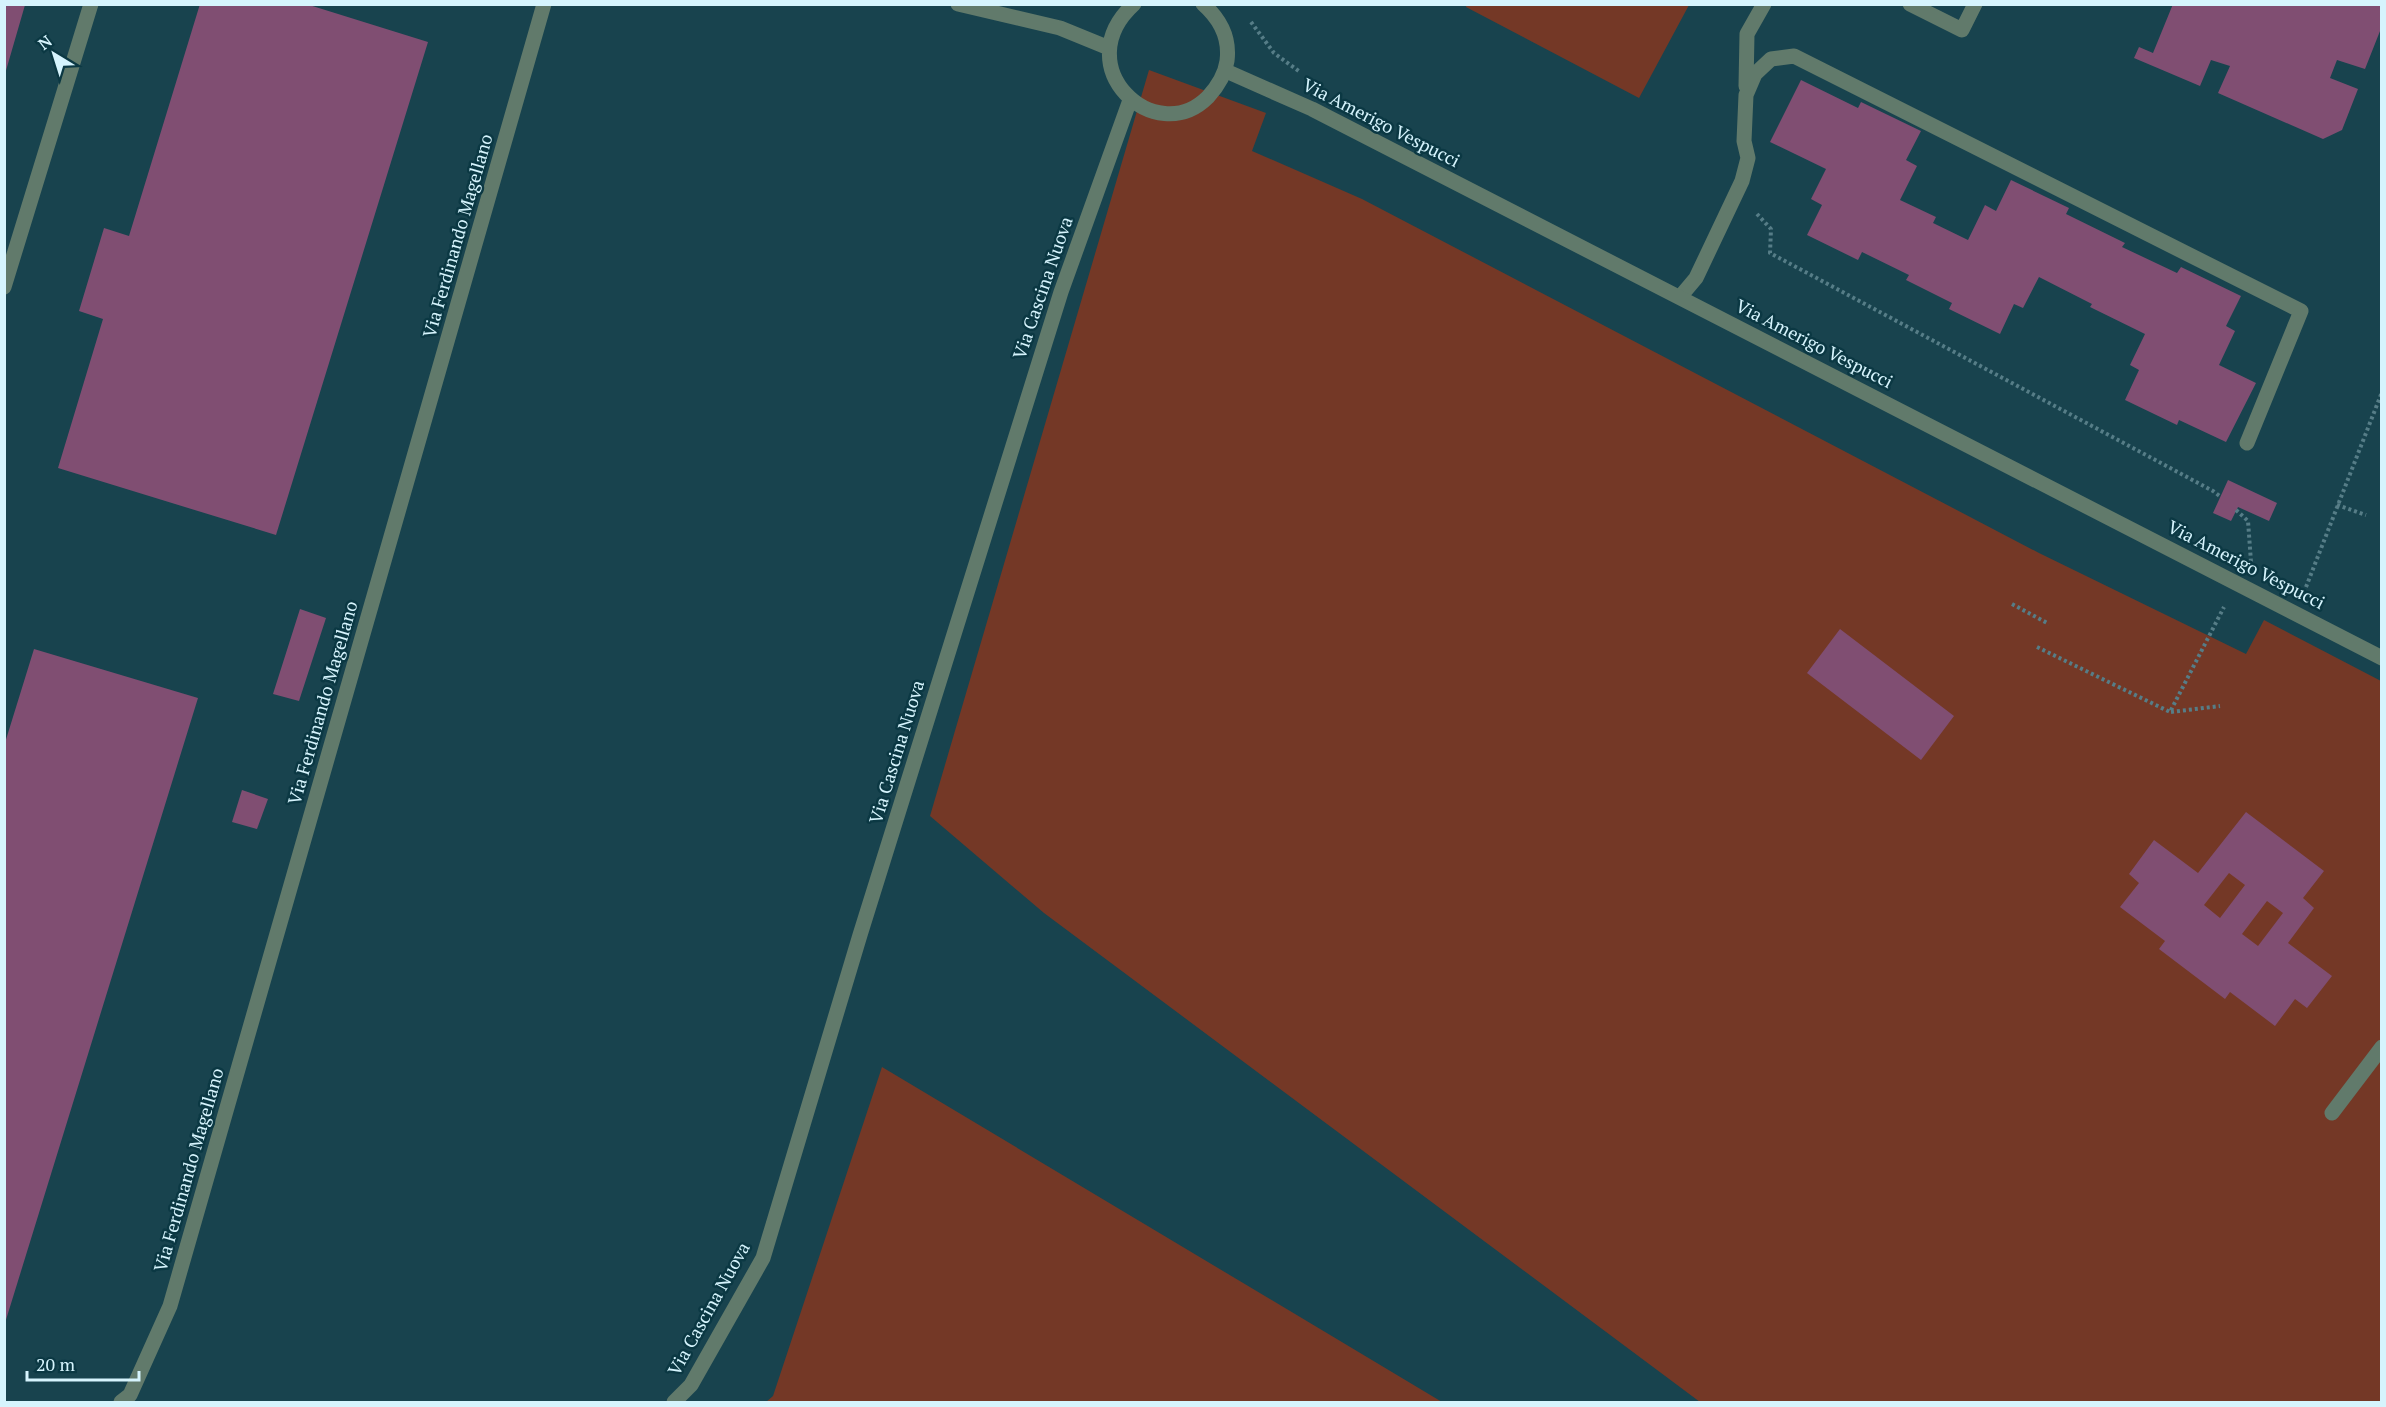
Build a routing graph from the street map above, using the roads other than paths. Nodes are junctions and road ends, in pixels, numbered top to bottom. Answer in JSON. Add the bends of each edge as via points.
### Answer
{"nodes":[{"id":1,"x":91,"y":4,"type":"edge"},
{"id":2,"x":544,"y":4,"type":"edge"},
{"id":3,"x":958,"y":4,"type":"edge"},
{"id":4,"x":1134,"y":4,"type":"edge"},
{"id":5,"x":1203,"y":4,"type":"edge"},
{"id":6,"x":1764,"y":4,"type":"edge"},
{"id":7,"x":1910,"y":4,"type":"edge"},
{"id":8,"x":1974,"y":4,"type":"edge"},
{"id":9,"x":1109,"y":48,"type":"junction"},
{"id":10,"x":1226,"y":71,"type":"junction"},
{"id":11,"x":1746,"y":95,"type":"junction"},
{"id":12,"x":1130,"y":100,"type":"junction"},
{"id":13,"x":4,"y":287,"type":"edge"},
{"id":14,"x":1680,"y":297,"type":"junction"},
{"id":15,"x":2247,"y":442,"type":"dead end"},
{"id":16,"x":2382,"y":658,"type":"edge"},
{"id":17,"x":2382,"y":1047,"type":"edge"},
{"id":18,"x":2332,"y":1113,"type":"dead end"},
{"id":19,"x":121,"y":1402,"type":"edge"},
{"id":20,"x":674,"y":1402,"type":"edge"}],
"edges":[{"from":1,"to":13,"type":"street"},
{"from":2,"to":19,"type":"street","name":"Via Ferdinando Magellano","via":[[170,1306],[130,1395]]},
{"from":3,"to":9,"type":"street","via":[[1060,28]]},
{"from":4,"to":9,"type":"street","via":[[1113,30]]},
{"from":5,"to":10,"type":"street","via":[[1226,35]]},
{"from":6,"to":11,"type":"street","via":[[1747,34]]},
{"from":7,"to":8,"type":"street","via":[[1962,30]]},
{"from":9,"to":12,"type":"street","via":[[1110,67]]},
{"from":10,"to":12,"type":"street","via":[[1203,102],[1185,111],[1166,113]]},
{"from":10,"to":14,"type":"street","name":"Via Amerigo Vespucci","via":[[1312,109]]},
{"from":11,"to":14,"type":"street","via":[[1744,141],[1748,159],[1742,181],[1696,278]]},
{"from":11,"to":15,"type":"street","via":[[1755,74],[1771,59],[1794,56],[2301,311]]},
{"from":12,"to":20,"type":"street","name":"Via Cascina Nuova","via":[[1061,292],[763,1258],[691,1385]]},
{"from":14,"to":16,"type":"street","name":"Via Amerigo Vespucci"},
{"from":17,"to":18,"type":"street"}]}
